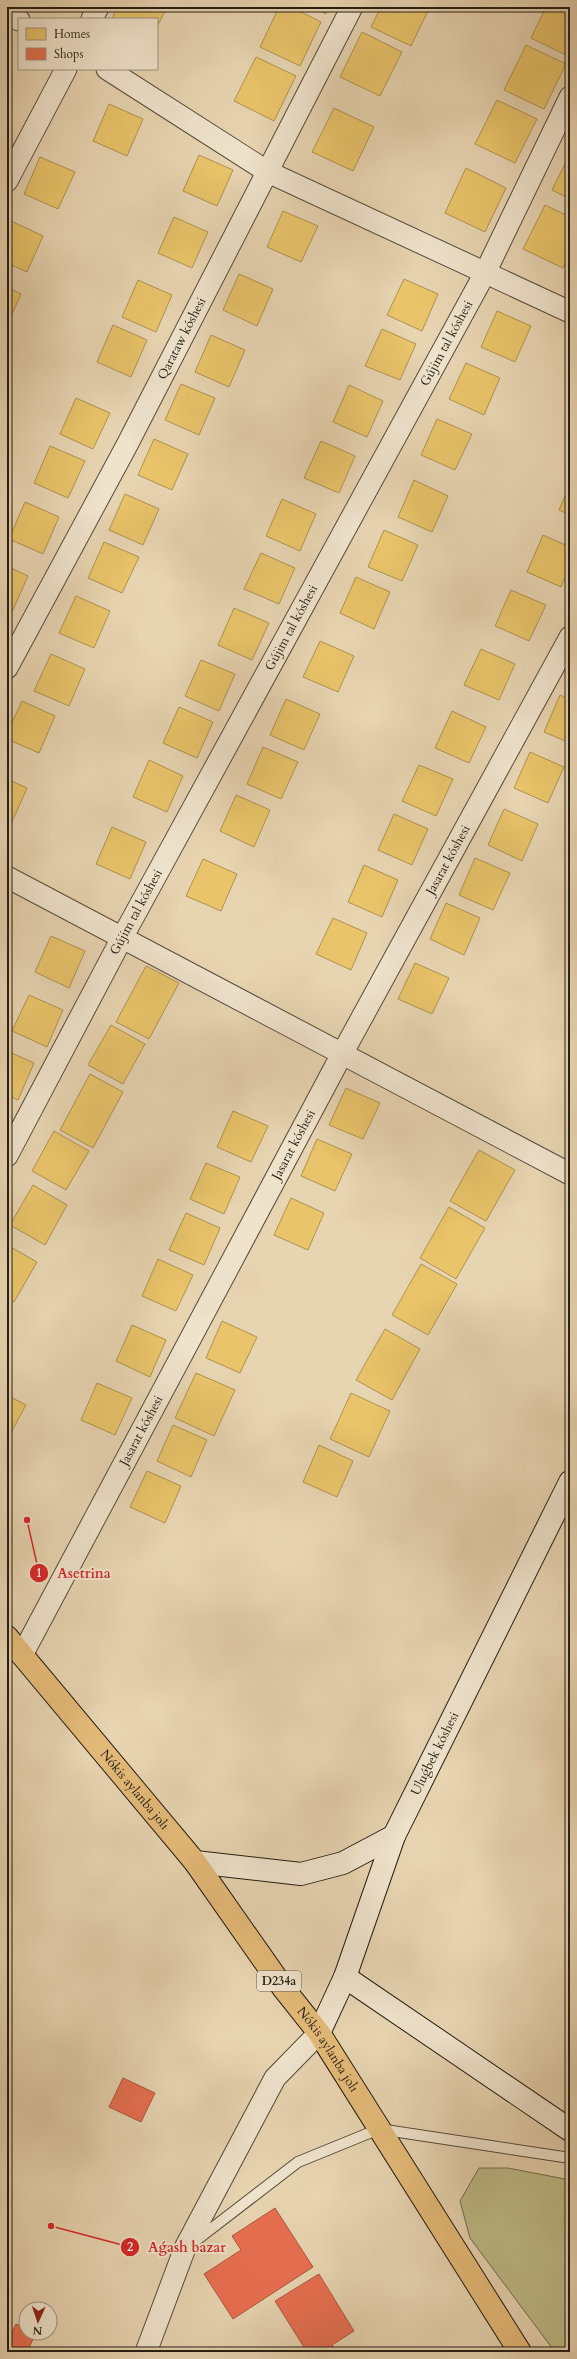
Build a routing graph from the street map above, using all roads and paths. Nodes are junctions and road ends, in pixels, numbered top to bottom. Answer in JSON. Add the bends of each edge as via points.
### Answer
{"nodes":[{"id":1,"x":98,"y":7,"type":"edge"},
{"id":2,"x":352,"y":7,"type":"edge"},
{"id":3,"x":7,"y":14,"type":"edge"},
{"id":4,"x":92,"y":18,"type":"edge"},
{"id":5,"x":18,"y":20,"type":"edge"},
{"id":6,"x":65,"y":70,"type":"edge"},
{"id":7,"x":109,"y":70,"type":"edge"},
{"id":8,"x":570,"y":97,"type":"edge"},
{"id":9,"x":268,"y":172,"type":"junction"},
{"id":10,"x":7,"y":181,"type":"edge"},
{"id":11,"x":485,"y":273,"type":"junction"},
{"id":12,"x":570,"y":312,"type":"edge"},
{"id":13,"x":570,"y":637,"type":"edge"},
{"id":14,"x":7,"y":668,"type":"edge"},
{"id":15,"x":7,"y":877,"type":"edge"},
{"id":16,"x":122,"y":938,"type":"junction"},
{"id":17,"x":342,"y":1054,"type":"junction"},
{"id":18,"x":7,"y":1156,"type":"edge"},
{"id":19,"x":570,"y":1174,"type":"edge"},
{"id":20,"x":570,"y":1482,"type":"edge"},
{"id":21,"x":7,"y":1637,"type":"edge"},
{"id":22,"x":22,"y":1655,"type":"junction"},
{"id":23,"x":394,"y":1836,"type":"junction"},
{"id":24,"x":195,"y":1862,"type":"junction"},
{"id":25,"x":345,"y":1977,"type":"junction"},
{"id":26,"x":318,"y":2033,"type":"junction"},
{"id":27,"x":379,"y":2129,"type":"junction"},
{"id":28,"x":570,"y":2130,"type":"edge"},
{"id":29,"x":570,"y":2158,"type":"edge"},
{"id":30,"x":185,"y":2248,"type":"junction"},
{"id":31,"x":520,"y":2351,"type":"edge"},
{"id":32,"x":146,"y":2352,"type":"edge"}],
"edges":[{"from":1,"to":4,"type":"street"},
{"from":2,"to":9,"type":"street","name":"Qarataw kóshesi"},
{"from":3,"to":5,"type":"street"},
{"from":6,"to":10,"type":"street"},
{"from":7,"to":9,"type":"street"},
{"from":8,"to":11,"type":"street","name":"Gújim tal kóshesi"},
{"from":9,"to":11,"type":"street"},
{"from":9,"to":14,"type":"street","name":"Qarataw kóshesi"},
{"from":11,"to":12,"type":"street"},
{"from":11,"to":16,"type":"street","name":"Gújim tal kóshesi"},
{"from":13,"to":17,"type":"street","name":"Jasarat kóshesi"},
{"from":15,"to":16,"type":"street"},
{"from":16,"to":17,"type":"street"},
{"from":16,"to":18,"type":"street","name":"Gújim tal kóshesi"},
{"from":17,"to":19,"type":"street"},
{"from":17,"to":22,"type":"street","name":"Jasarat kóshesi"},
{"from":20,"to":23,"type":"street","name":"Uluǵbek kóshesi"},
{"from":21,"to":22,"type":"main road","name":"Nókis aylanba jolı","number":"D234a"},
{"from":22,"to":24,"type":"main road","name":"Nókis aylanba jolı","number":"D234a"},
{"from":23,"to":24,"type":"street","via":[[342,1863],[301,1874]]},
{"from":23,"to":25,"type":"street","name":"Uluǵbek kóshesi"},
{"from":24,"to":26,"type":"main road","name":"Nókis aylanba jolı","number":"D234a"},
{"from":25,"to":26,"type":"street","name":"Uluǵbek kóshesi"},
{"from":25,"to":28,"type":"street"},
{"from":26,"to":27,"type":"main road","name":"Nókis aylanba jolı","number":"D234a"},
{"from":26,"to":30,"type":"street","via":[[275,2078]]},
{"from":27,"to":29,"type":"lane"},
{"from":27,"to":30,"type":"lane","via":[[298,2162]]},
{"from":27,"to":31,"type":"main road","name":"Nókis aylanba jolı","number":"D234a"},
{"from":30,"to":32,"type":"street"}]}
